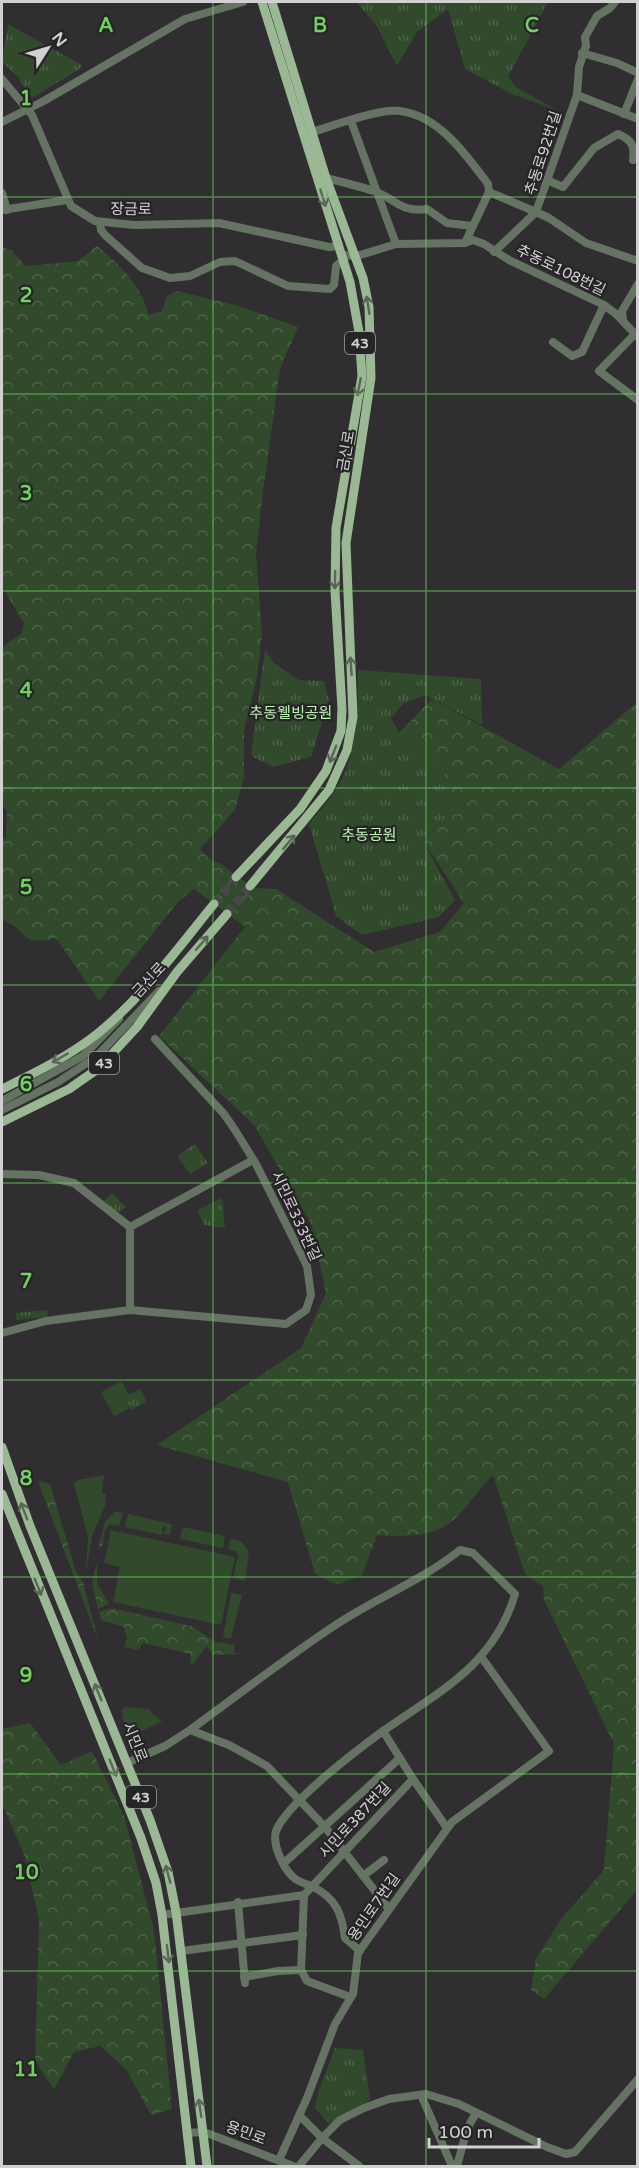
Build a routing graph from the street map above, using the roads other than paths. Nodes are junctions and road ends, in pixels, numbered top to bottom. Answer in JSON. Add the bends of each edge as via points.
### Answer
{"nodes":[{"id":1,"x":243,"y":2,"type":"edge"},
{"id":2,"x":262,"y":2,"type":"edge"},
{"id":3,"x":272,"y":2,"type":"edge"},
{"id":4,"x":615,"y":2,"type":"edge"},
{"id":5,"x":582,"y":53,"type":"junction"},
{"id":6,"x":638,"y":73,"type":"edge"},
{"id":7,"x":2,"y":79,"type":"edge"},
{"id":8,"x":638,"y":79,"type":"edge"},
{"id":9,"x":576,"y":95,"type":"junction"},
{"id":10,"x":28,"y":108,"type":"junction"},
{"id":11,"x":624,"y":114,"type":"junction"},
{"id":12,"x":638,"y":119,"type":"edge"},
{"id":13,"x":2,"y":122,"type":"edge"},
{"id":14,"x":351,"y":122,"type":"junction"},
{"id":15,"x":312,"y":132,"type":"junction"},
{"id":16,"x":633,"y":160,"type":"dead end"},
{"id":17,"x":327,"y":178,"type":"junction"},
{"id":18,"x":547,"y":180,"type":"junction"},
{"id":19,"x":376,"y":192,"type":"junction"},
{"id":20,"x":489,"y":192,"type":"junction"},
{"id":21,"x":2,"y":193,"type":"edge"},
{"id":22,"x":67,"y":200,"type":"junction"},
{"id":23,"x":4,"y":210,"type":"edge"},
{"id":24,"x":536,"y":212,"type":"junction"},
{"id":25,"x":100,"y":222,"type":"junction"},
{"id":26,"x":472,"y":226,"type":"junction"},
{"id":27,"x":465,"y":243,"type":"junction"},
{"id":28,"x":396,"y":244,"type":"junction"},
{"id":29,"x":494,"y":252,"type":"junction"},
{"id":30,"x":341,"y":254,"type":"junction"},
{"id":31,"x":357,"y":256,"type":"junction"},
{"id":32,"x":638,"y":261,"type":"edge"},
{"id":33,"x":638,"y":284,"type":"edge"},
{"id":34,"x":604,"y":305,"type":"junction"},
{"id":35,"x":622,"y":321,"type":"junction"},
{"id":36,"x":636,"y":336,"type":"edge"},
{"id":37,"x":553,"y":342,"type":"dead end"},
{"id":38,"x":638,"y":400,"type":"edge"},
{"id":39,"x":236,"y":877,"type":"tunnel mouth"},
{"id":40,"x":250,"y":886,"type":"tunnel mouth"},
{"id":41,"x":214,"y":904,"type":"tunnel mouth"},
{"id":42,"x":227,"y":914,"type":"tunnel mouth"},
{"id":43,"x":192,"y":931,"type":"junction"},
{"id":44,"x":177,"y":972,"type":"junction"},
{"id":45,"x":154,"y":1040,"type":"dead end"},
{"id":46,"x":86,"y":1059,"type":"junction"},
{"id":47,"x":2,"y":1089,"type":"edge"},
{"id":48,"x":2,"y":1101,"type":"edge"},
{"id":49,"x":2,"y":1110,"type":"edge"},
{"id":50,"x":2,"y":1122,"type":"edge"},
{"id":51,"x":253,"y":1160,"type":"junction"},
{"id":52,"x":2,"y":1174,"type":"edge"},
{"id":53,"x":130,"y":1227,"type":"junction"},
{"id":54,"x":130,"y":1310,"type":"junction"},
{"id":55,"x":2,"y":1333,"type":"edge"},
{"id":56,"x":2,"y":1447,"type":"edge"},
{"id":57,"x":2,"y":1494,"type":"edge"},
{"id":58,"x":4,"y":1506,"type":"edge"},
{"id":59,"x":482,"y":1659,"type":"junction"},
{"id":60,"x":190,"y":1730,"type":"junction"},
{"id":61,"x":383,"y":1731,"type":"junction"},
{"id":62,"x":400,"y":1758,"type":"junction"},
{"id":63,"x":127,"y":1763,"type":"junction"},
{"id":64,"x":413,"y":1779,"type":"junction"},
{"id":65,"x":301,"y":1801,"type":"junction"},
{"id":66,"x":325,"y":1827,"type":"junction"},
{"id":67,"x":447,"y":1828,"type":"junction"},
{"id":68,"x":345,"y":1852,"type":"junction"},
{"id":69,"x":384,"y":1860,"type":"dead end"},
{"id":70,"x":284,"y":1863,"type":"junction"},
{"id":71,"x":363,"y":1876,"type":"junction"},
{"id":72,"x":312,"y":1886,"type":"junction"},
{"id":73,"x":304,"y":1895,"type":"junction"},
{"id":74,"x":237,"y":1902,"type":"junction"},
{"id":75,"x":390,"y":1909,"type":"junction"},
{"id":76,"x":176,"y":1912,"type":"junction"},
{"id":77,"x":162,"y":1915,"type":"junction"},
{"id":78,"x":303,"y":1935,"type":"junction"},
{"id":79,"x":241,"y":1943,"type":"junction"},
{"id":80,"x":181,"y":1951,"type":"junction"},
{"id":81,"x":360,"y":1951,"type":"junction"},
{"id":82,"x":301,"y":1970,"type":"junction"},
{"id":83,"x":351,"y":1997,"type":"junction"},
{"id":84,"x":638,"y":2079,"type":"edge"},
{"id":85,"x":421,"y":2095,"type":"junction"},
{"id":86,"x":476,"y":2112,"type":"junction"},
{"id":87,"x":300,"y":2116,"type":"junction"},
{"id":88,"x":204,"y":2132,"type":"junction"},
{"id":89,"x":187,"y":2133,"type":"junction"},
{"id":90,"x":322,"y":2138,"type":"junction"},
{"id":91,"x":279,"y":2160,"type":"junction"},
{"id":92,"x":191,"y":2166,"type":"edge"},
{"id":93,"x":207,"y":2166,"type":"edge"},
{"id":94,"x":293,"y":2166,"type":"edge"},
{"id":95,"x":299,"y":2166,"type":"edge"},
{"id":96,"x":359,"y":2166,"type":"edge"},
{"id":97,"x":452,"y":2166,"type":"edge"},
{"id":98,"x":457,"y":2166,"type":"edge"}],
"edges":[{"from":1,"to":10,"type":"street","via":[[185,19]]},
{"from":2,"to":30,"type":"main road","name":"금신로","number":"43","one_way":true},
{"from":3,"to":15,"type":"main road","name":"금신로","number":"43"},
{"from":4,"to":5,"type":"street","name":"추동로92번길","via":[[591,23]]},
{"from":5,"to":6,"type":"street"},
{"from":5,"to":9,"type":"street","name":"추동로92번길"},
{"from":7,"to":10,"type":"street"},
{"from":8,"to":11,"type":"street"},
{"from":9,"to":11,"type":"street"},
{"from":9,"to":18,"type":"street","name":"추동로92번길"},
{"from":10,"to":13,"type":"street"},
{"from":10,"to":22,"type":"street"},
{"from":11,"to":12,"type":"street"},
{"from":14,"to":15,"type":"street"},
{"from":14,"to":19,"type":"street"},
{"from":14,"to":20,"type":"street","via":[[388,111],[428,121],[442,130],[477,170]]},
{"from":15,"to":17,"type":"main road","name":"금신로","number":"43"},
{"from":16,"to":18,"type":"street","via":[[630,139],[618,134],[594,148],[563,187]]},
{"from":17,"to":19,"type":"street"},
{"from":17,"to":31,"type":"main road","name":"금신로","number":"43"},
{"from":18,"to":24,"type":"street","name":"추동로92번길"},
{"from":19,"to":26,"type":"street","via":[[406,209],[427,209],[447,223]]},
{"from":19,"to":28,"type":"street"},
{"from":20,"to":24,"type":"street"},
{"from":20,"to":26,"type":"street"},
{"from":21,"to":23,"type":"street"},
{"from":22,"to":23,"type":"street"},
{"from":22,"to":25,"type":"street","name":"장금로","via":[[75,210]]},
{"from":24,"to":29,"type":"street"},
{"from":24,"to":32,"type":"street","name":"추동로92번길","via":[[585,243]]},
{"from":25,"to":30,"type":"street","name":"장금로","via":[[219,223],[329,247]]},
{"from":25,"to":30,"type":"street","via":[[105,236],[142,268],[170,279],[190,276],[220,262],[235,261],[288,286],[330,289]]},
{"from":26,"to":27,"type":"street"},
{"from":27,"to":28,"type":"street"},
{"from":27,"to":29,"type":"street","name":"추동로108번길","via":[[472,240]]},
{"from":28,"to":31,"type":"street"},
{"from":29,"to":34,"type":"street","name":"추동로108번길"},
{"from":30,"to":31,"type":"street","name":"장금로"},
{"from":30,"to":39,"type":"main road","name":"금신로","number":"43","one_way":true,"via":[[359,332],[362,376],[336,528],[334,591],[341,731],[326,771],[300,809]]},
{"from":40,"to":31,"type":"main road","name":"금신로","number":"43","one_way":true,"via":[[329,790],[343,764],[351,726],[346,543],[372,368],[369,307]]},
{"from":33,"to":35,"type":"street","via":[[622,311]]},
{"from":34,"to":35,"type":"street","name":"추동로108번길"},
{"from":34,"to":37,"type":"street","via":[[582,352],[572,356]]},
{"from":35,"to":36,"type":"street","name":"추동로108번길"},
{"from":36,"to":38,"type":"street","via":[[599,371]]},
{"from":41,"to":43,"type":"main road","name":"금신로"},
{"from":44,"to":42,"type":"main road","name":"금신로","number":"43","one_way":true},
{"from":43,"to":46,"type":"street","name":"금신로","via":[[160,978],[136,998]]},
{"from":43,"to":47,"type":"main road","one_way":true,"via":[[99,1033]]},
{"from":44,"to":46,"type":"street","name":"금신로","via":[[114,1040]]},
{"from":44,"to":50,"type":"main road","number":"43","via":[[137,1027],[99,1068],[69,1089]]},
{"from":45,"to":51,"type":"street","name":"시민로333번길","via":[[224,1114]]},
{"from":46,"to":48,"type":"street"},
{"from":46,"to":49,"type":"street","via":[[58,1082]]},
{"from":51,"to":53,"type":"street"},
{"from":51,"to":54,"type":"street","name":"시민로333번길","via":[[307,1266],[310,1295],[306,1310],[286,1324]]},
{"from":52,"to":53,"type":"street","via":[[39,1175],[74,1183]]},
{"from":53,"to":54,"type":"street"},
{"from":54,"to":55,"type":"street","name":"시민로333번길","via":[[46,1321]]},
{"from":63,"to":56,"type":"main road","name":"시민로","number":"43","one_way":true,"via":[[30,1526]]},
{"from":57,"to":58,"type":"main road","name":"시민로","number":"43"},
{"from":58,"to":77,"type":"main road","name":"시민로","number":"43","one_way":true,"via":[[147,1854]]},
{"from":59,"to":60,"type":"street","via":[[509,1616],[515,1594],[473,1553],[460,1550],[442,1565],[376,1599],[331,1628]]},
{"from":59,"to":61,"type":"street"},
{"from":59,"to":67,"type":"street","name":"용민로7번길","via":[[549,1751]]},
{"from":60,"to":63,"type":"street"},
{"from":60,"to":65,"type":"street","via":[[259,1761]]},
{"from":61,"to":62,"type":"street","name":"시민로387번길"},
{"from":61,"to":65,"type":"street"},
{"from":62,"to":64,"type":"street","name":"시민로387번길"},
{"from":62,"to":66,"type":"street"},
{"from":76,"to":63,"type":"main road","name":"시민로","number":"43","one_way":true,"via":[[159,1845]]},
{"from":64,"to":67,"type":"street"},
{"from":64,"to":68,"type":"street","name":"시민로387번길"},
{"from":65,"to":66,"type":"street"},
{"from":65,"to":70,"type":"street","via":[[281,1821],[275,1834]]},
{"from":66,"to":68,"type":"street"},
{"from":66,"to":70,"type":"street"},
{"from":67,"to":75,"type":"street","name":"용민로7번길"},
{"from":68,"to":71,"type":"street"},
{"from":68,"to":72,"type":"street","name":"시민로387번길"},
{"from":69,"to":71,"type":"street"},
{"from":70,"to":72,"type":"street","via":[[295,1879]]},
{"from":71,"to":75,"type":"street"},
{"from":72,"to":73,"type":"street","name":"시민로387번길"},
{"from":72,"to":81,"type":"street","via":[[334,1901],[345,1938]]},
{"from":73,"to":74,"type":"street"},
{"from":73,"to":78,"type":"street"},
{"from":74,"to":76,"type":"street"},
{"from":74,"to":79,"type":"street"},
{"from":75,"to":81,"type":"street","name":"용민로7번길"},
{"from":76,"to":77,"type":"street"},
{"from":76,"to":80,"type":"main road","name":"시민로","number":"43"},
{"from":77,"to":89,"type":"main road","name":"시민로","number":"43","one_way":true},
{"from":78,"to":79,"type":"street"},
{"from":78,"to":82,"type":"street"},
{"from":79,"to":80,"type":"street"},
{"from":79,"to":82,"type":"street","via":[[245,1980],[278,1971]]},
{"from":88,"to":80,"type":"main road","name":"시민로","number":"43","one_way":true},
{"from":81,"to":83,"type":"street","name":"용민로7번길"},
{"from":82,"to":83,"type":"street","via":[[307,1981]]},
{"from":83,"to":87,"type":"street","name":"용민로7번길","via":[[329,2039]]},
{"from":84,"to":86,"type":"street","via":[[574,2152],[566,2154]]},
{"from":85,"to":86,"type":"street","via":[[447,2098]]},
{"from":85,"to":90,"type":"street","via":[[389,2099],[364,2108],[340,2120]]},
{"from":85,"to":97,"type":"street"},
{"from":86,"to":98,"type":"street"},
{"from":87,"to":90,"type":"street"},
{"from":87,"to":91,"type":"street","name":"용민로7번길"},
{"from":88,"to":89,"type":"street","name":"용민로"},
{"from":88,"to":91,"type":"street","name":"용민로"},
{"from":88,"to":93,"type":"main road","name":"시민로","number":"43"},
{"from":89,"to":92,"type":"main road","name":"시민로","number":"43"},
{"from":90,"to":95,"type":"street"},
{"from":90,"to":96,"type":"street"},
{"from":91,"to":94,"type":"street","name":"용민로"}]}
